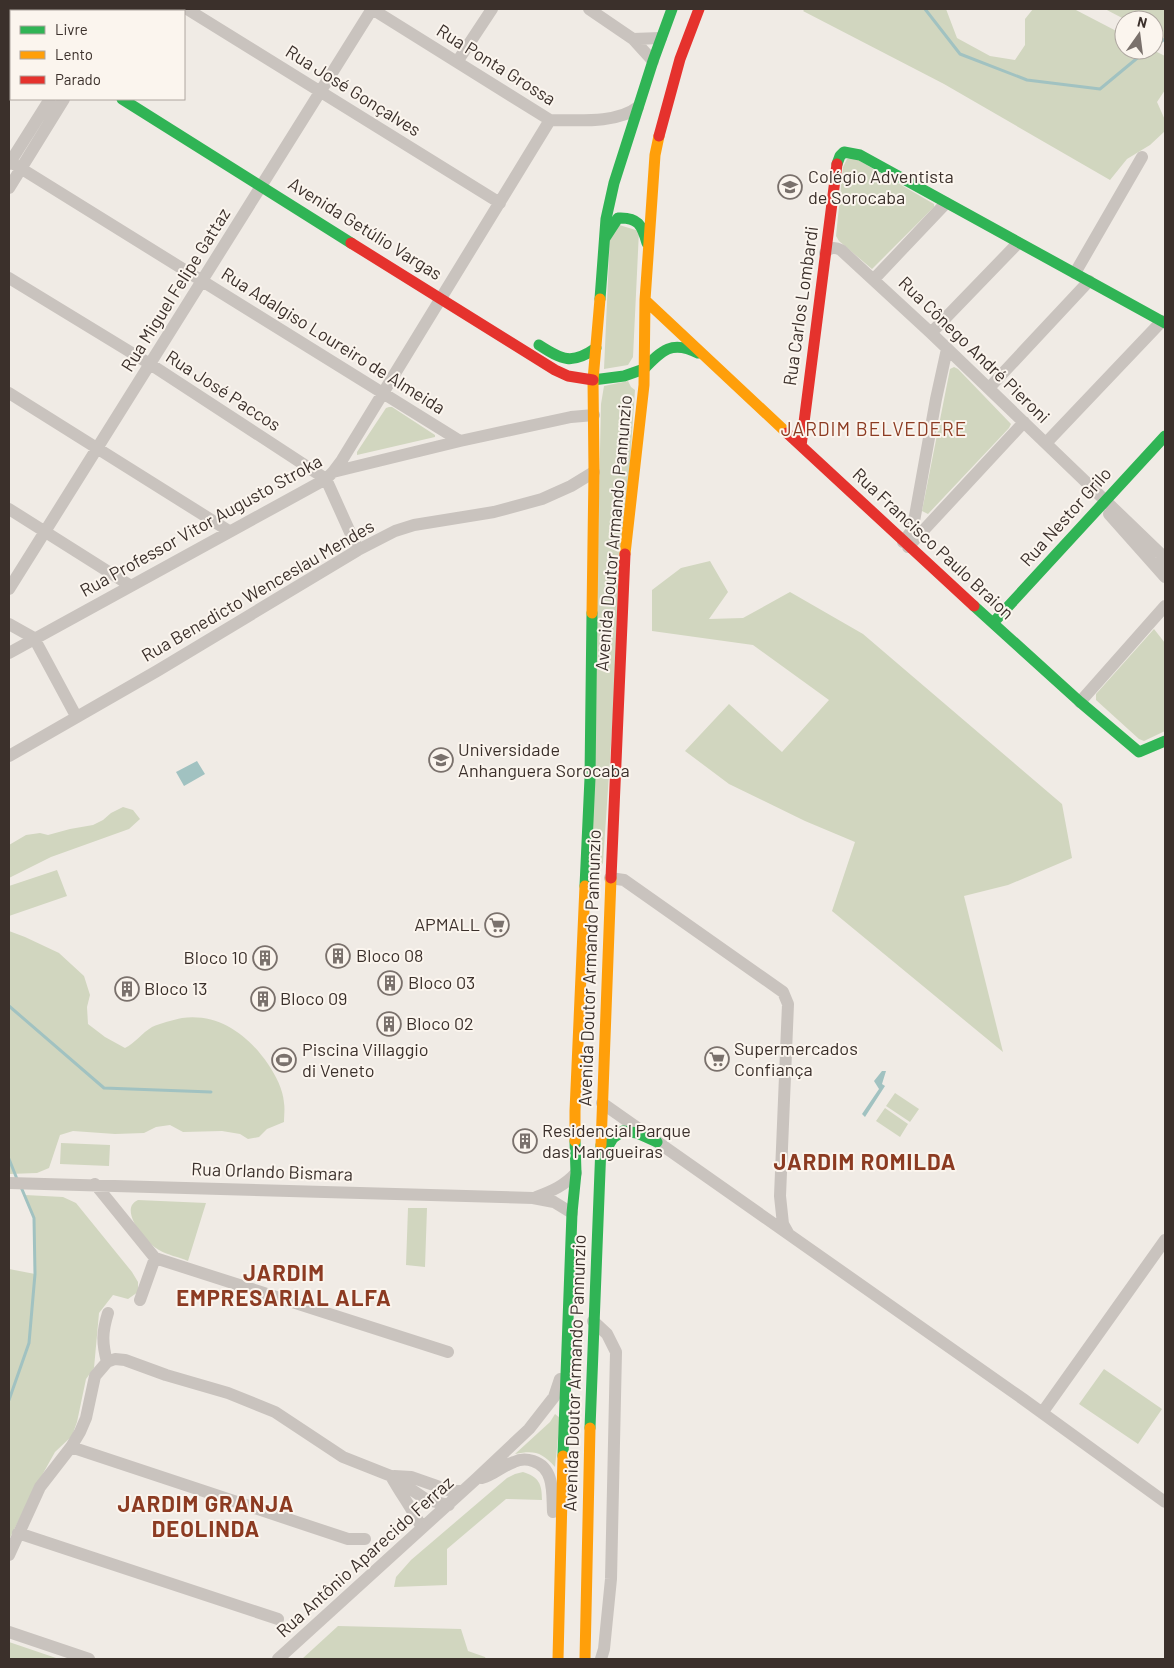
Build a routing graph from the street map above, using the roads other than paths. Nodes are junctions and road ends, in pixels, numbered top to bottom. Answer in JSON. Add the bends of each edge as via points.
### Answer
{"nodes":[{"id":1,"x":187,"y":9,"type":"edge"},
{"id":2,"x":372,"y":9,"type":"edge"},
{"id":3,"x":492,"y":9,"type":"edge"},
{"id":4,"x":589,"y":9,"type":"edge"},
{"id":5,"x":672,"y":9,"type":"edge"},
{"id":6,"x":699,"y":9,"type":"edge"},
{"id":7,"x":661,"y":38,"type":"junction"},
{"id":8,"x":633,"y":39,"type":"junction"},
{"id":9,"x":652,"y":61,"type":"junction"},
{"id":10,"x":457,"y":62,"type":"junction"},
{"id":11,"x":320,"y":91,"type":"junction"},
{"id":12,"x":49,"y":100,"type":"edge"},
{"id":13,"x":63,"y":100,"type":"edge"},
{"id":14,"x":124,"y":100,"type":"edge"},
{"id":15,"x":638,"y":107,"type":"junction"},
{"id":16,"x":550,"y":120,"type":"junction"},
{"id":17,"x":1142,"y":157,"type":"dead end"},
{"id":18,"x":12,"y":164,"type":"edge"},
{"id":19,"x":266,"y":178,"type":"junction"},
{"id":20,"x":9,"y":188,"type":"edge"},
{"id":21,"x":500,"y":203,"type":"junction"},
{"id":22,"x":946,"y":203,"type":"junction"},
{"id":23,"x":604,"y":241,"type":"junction"},
{"id":24,"x":1018,"y":243,"type":"junction"},
{"id":25,"x":648,"y":248,"type":"junction"},
{"id":26,"x":825,"y":253,"type":"junction"},
{"id":27,"x":1075,"y":273,"type":"junction"},
{"id":28,"x":9,"y":278,"type":"edge"},
{"id":29,"x":874,"y":279,"type":"junction"},
{"id":30,"x":202,"y":280,"type":"junction"},
{"id":31,"x":1089,"y":281,"type":"junction"},
{"id":32,"x":446,"y":290,"type":"junction"},
{"id":33,"x":645,"y":300,"type":"junction"},
{"id":34,"x":1164,"y":322,"type":"edge"},
{"id":35,"x":931,"y":333,"type":"junction"},
{"id":36,"x":527,"y":337,"type":"dead end"},
{"id":37,"x":596,"y":348,"type":"junction"},
{"id":38,"x":947,"y":349,"type":"junction"},
{"id":39,"x":706,"y":358,"type":"junction"},
{"id":40,"x":150,"y":364,"type":"junction"},
{"id":41,"x":644,"y":369,"type":"junction"},
{"id":42,"x":593,"y":380,"type":"junction"},
{"id":43,"x":989,"y":388,"type":"junction"},
{"id":44,"x":9,"y":393,"type":"edge"},
{"id":45,"x":383,"y":393,"type":"junction"},
{"id":46,"x":805,"y":407,"type":"junction"},
{"id":47,"x":594,"y":415,"type":"junction"},
{"id":48,"x":768,"y":416,"type":"junction"},
{"id":49,"x":1024,"y":422,"type":"junction"},
{"id":50,"x":1165,"y":436,"type":"edge"},
{"id":51,"x":460,"y":441,"type":"junction"},
{"id":52,"x":1046,"y":443,"type":"junction"},
{"id":53,"x":801,"y":446,"type":"junction"},
{"id":54,"x":97,"y":448,"type":"junction"},
{"id":55,"x":594,"y":472,"type":"junction"},
{"id":56,"x":330,"y":475,"type":"junction"},
{"id":57,"x":1103,"y":502,"type":"junction"},
{"id":58,"x":9,"y":509,"type":"edge"},
{"id":59,"x":229,"y":531,"type":"junction"},
{"id":60,"x":45,"y":532,"type":"junction"},
{"id":61,"x":906,"y":544,"type":"junction"},
{"id":62,"x":358,"y":550,"type":"junction"},
{"id":63,"x":1161,"y":562,"type":"edge"},
{"id":64,"x":1165,"y":577,"type":"edge"},
{"id":65,"x":131,"y":586,"type":"junction"},
{"id":66,"x":9,"y":589,"type":"edge"},
{"id":67,"x":1165,"y":606,"type":"edge"},
{"id":68,"x":993,"y":623,"type":"junction"},
{"id":69,"x":9,"y":624,"type":"edge"},
{"id":70,"x":34,"y":638,"type":"junction"},
{"id":71,"x":9,"y":653,"type":"edge"},
{"id":72,"x":1080,"y":702,"type":"junction"},
{"id":73,"x":76,"y":716,"type":"junction"},
{"id":74,"x":1165,"y":741,"type":"edge"},
{"id":75,"x":9,"y":756,"type":"edge"},
{"id":76,"x":610,"y":878,"type":"junction"},
{"id":77,"x":584,"y":882,"type":"junction"},
{"id":78,"x":577,"y":1068,"type":"junction"},
{"id":79,"x":602,"y":1103,"type":"junction"},
{"id":80,"x":657,"y":1142,"type":"junction"},
{"id":81,"x":601,"y":1160,"type":"junction"},
{"id":82,"x":576,"y":1173,"type":"junction"},
{"id":83,"x":9,"y":1183,"type":"edge"},
{"id":84,"x":95,"y":1184,"type":"junction"},
{"id":85,"x":123,"y":1185,"type":"junction"},
{"id":86,"x":780,"y":1196,"type":"junction"},
{"id":87,"x":533,"y":1198,"type":"junction"},
{"id":88,"x":750,"y":1207,"type":"junction"},
{"id":89,"x":113,"y":1208,"type":"junction"},
{"id":90,"x":572,"y":1213,"type":"junction"},
{"id":91,"x":790,"y":1236,"type":"junction"},
{"id":92,"x":1165,"y":1240,"type":"edge"},
{"id":93,"x":584,"y":1250,"type":"junction"},
{"id":94,"x":155,"y":1258,"type":"junction"},
{"id":95,"x":583,"y":1273,"type":"junction"},
{"id":96,"x":140,"y":1300,"type":"dead end"},
{"id":97,"x":108,"y":1313,"type":"dead end"},
{"id":98,"x":593,"y":1321,"type":"junction"},
{"id":99,"x":448,"y":1352,"type":"dead end"},
{"id":100,"x":567,"y":1355,"type":"junction"},
{"id":101,"x":107,"y":1362,"type":"junction"},
{"id":102,"x":1042,"y":1414,"type":"junction"},
{"id":103,"x":71,"y":1447,"type":"junction"},
{"id":104,"x":392,"y":1476,"type":"junction"},
{"id":105,"x":475,"y":1480,"type":"junction"},
{"id":106,"x":463,"y":1491,"type":"junction"},
{"id":107,"x":1165,"y":1502,"type":"edge"},
{"id":108,"x":448,"y":1504,"type":"junction"},
{"id":109,"x":425,"y":1525,"type":"junction"},
{"id":110,"x":18,"y":1533,"type":"junction"},
{"id":111,"x":365,"y":1539,"type":"dead end"},
{"id":112,"x":9,"y":1555,"type":"edge"},
{"id":113,"x":559,"y":1602,"type":"junction"},
{"id":114,"x":278,"y":1619,"type":"dead end"},
{"id":115,"x":9,"y":1632,"type":"edge"},
{"id":116,"x":89,"y":1659,"type":"edge"},
{"id":117,"x":278,"y":1659,"type":"edge"},
{"id":118,"x":558,"y":1659,"type":"edge"},
{"id":119,"x":584,"y":1659,"type":"edge"},
{"id":120,"x":601,"y":1659,"type":"edge"}],
"edges":[{"from":1,"to":11,"type":"street","name":"Rua José Gonçalves"},
{"from":2,"to":10,"type":"street","name":"Rua Ponta Grossa"},
{"from":2,"to":11,"type":"street","name":"Rua Miguel Felipe Gattaz"},
{"from":3,"to":10,"type":"street"},
{"from":4,"to":8,"type":"street"},
{"from":5,"to":7,"type":"main road","name":"Avenida Doutor Armando Pannunzio"},
{"from":6,"to":25,"type":"main road","name":"Avenida Doutor Armando Pannunzio","via":[[680,59],[655,156]]},
{"from":7,"to":8,"type":"street"},
{"from":7,"to":9,"type":"main road","name":"Avenida Doutor Armando Pannunzio"},
{"from":8,"to":9,"type":"street"},
{"from":9,"to":15,"type":"main road","name":"Avenida Doutor Armando Pannunzio"},
{"from":10,"to":16,"type":"street","name":"Rua Ponta Grossa"},
{"from":11,"to":19,"type":"street","name":"Rua Miguel Felipe Gattaz"},
{"from":11,"to":21,"type":"street","name":"Rua José Gonçalves"},
{"from":12,"to":18,"type":"street"},
{"from":13,"to":18,"type":"street"},
{"from":14,"to":19,"type":"main road","name":"Avenida Getúlio Vargas"},
{"from":15,"to":16,"type":"street","name":"Rua Ponta Grossa","via":[[627,114],[612,117]]},
{"from":15,"to":23,"type":"main road","name":"Avenida Doutor Armando Pannunzio","via":[[614,182]]},
{"from":16,"to":21,"type":"street"},
{"from":17,"to":27,"type":"street"},
{"from":18,"to":20,"type":"street"},
{"from":18,"to":30,"type":"street","name":"Rua Adalgiso Loureiro de Almeida"},
{"from":19,"to":30,"type":"street","name":"Rua Miguel Felipe Gattaz"},
{"from":19,"to":32,"type":"main road","name":"Avenida Getúlio Vargas"},
{"from":21,"to":32,"type":"street"},
{"from":22,"to":24,"type":"main road"},
{"from":22,"to":26,"type":"main road","name":"Rua Carlos Lombardi","via":[[860,155],[843,152],[838,157]]},
{"from":22,"to":29,"type":"street"},
{"from":23,"to":25,"type":"main road","via":[[618,218],[627,217],[636,220],[643,230]]},
{"from":23,"to":37,"type":"main road","name":"Avenida Doutor Armando Pannunzio"},
{"from":24,"to":27,"type":"main road"},
{"from":24,"to":35,"type":"street"},
{"from":25,"to":33,"type":"main road","name":"Avenida Doutor Armando Pannunzio"},
{"from":26,"to":29,"type":"street","name":"Rua Cônego André Pieroni","via":[[833,248],[841,250]]},
{"from":26,"to":46,"type":"main road","name":"Rua Carlos Lombardi"},
{"from":27,"to":31,"type":"main road"},
{"from":28,"to":40,"type":"street","name":"Rua José Paccos"},
{"from":29,"to":35,"type":"street","name":"Rua Cônego André Pieroni"},
{"from":30,"to":40,"type":"street","name":"Rua Miguel Felipe Gattaz"},
{"from":30,"to":45,"type":"street","name":"Rua Adalgiso Loureiro de Almeida"},
{"from":31,"to":34,"type":"main road"},
{"from":31,"to":43,"type":"street"},
{"from":32,"to":42,"type":"main road","name":"Avenida Getúlio Vargas","via":[[555,370]]},
{"from":32,"to":45,"type":"street"},
{"from":33,"to":39,"type":"main road","name":"Rua Francisco Paulo Braion"},
{"from":33,"to":41,"type":"main road","name":"Avenida Doutor Armando Pannunzio"},
{"from":34,"to":52,"type":"street"},
{"from":35,"to":38,"type":"street","name":"Rua Cônego André Pieroni"},
{"from":36,"to":37,"type":"main road","via":[[563,360],[577,360]]},
{"from":37,"to":42,"type":"main road","name":"Avenida Doutor Armando Pannunzio"},
{"from":38,"to":43,"type":"street","name":"Rua Cônego André Pieroni"},
{"from":38,"to":61,"type":"street"},
{"from":39,"to":41,"type":"main road","name":"Rua Francisco Paulo Braion","via":[[686,347],[671,347],[660,352]]},
{"from":39,"to":48,"type":"main road","name":"Rua Francisco Paulo Braion"},
{"from":40,"to":54,"type":"street","name":"Rua Miguel Felipe Gattaz"},
{"from":40,"to":56,"type":"street","name":"Rua José Paccos"},
{"from":41,"to":42,"type":"main road","name":"Avenida Doutor Armando Pannunzio","via":[[624,376]]},
{"from":41,"to":76,"type":"main road","name":"Avenida Doutor Armando Pannunzio","via":[[626,558]]},
{"from":42,"to":47,"type":"main road","name":"Avenida Doutor Armando Pannunzio"},
{"from":43,"to":49,"type":"street","name":"Rua Cônego André Pieroni"},
{"from":44,"to":54,"type":"street"},
{"from":45,"to":51,"type":"street","name":"Rua Adalgiso Loureiro de Almeida"},
{"from":45,"to":56,"type":"street"},
{"from":46,"to":48,"type":"main road","name":"Rua Carlos Lombardi","via":[[783,422]]},
{"from":46,"to":53,"type":"main road","name":"Rua Carlos Lombardi"},
{"from":47,"to":51,"type":"street","name":"Rua Professor Vitor Augusto Stroka"},
{"from":47,"to":55,"type":"main road","name":"Avenida Doutor Armando Pannunzio"},
{"from":48,"to":53,"type":"main road","name":"Rua Francisco Paulo Braion"},
{"from":49,"to":52,"type":"street","name":"Rua Cônego André Pieroni"},
{"from":49,"to":61,"type":"street"},
{"from":50,"to":57,"type":"main road","name":"Rua Nestor Grilo"},
{"from":51,"to":56,"type":"street","name":"Rua Professor Vitor Augusto Stroka"},
{"from":52,"to":57,"type":"street","name":"Rua Cônego André Pieroni","via":[[1094,488]]},
{"from":53,"to":61,"type":"main road","name":"Rua Francisco Paulo Braion"},
{"from":54,"to":59,"type":"street"},
{"from":54,"to":60,"type":"street","name":"Rua Miguel Felipe Gattaz"},
{"from":55,"to":62,"type":"street","name":"Rua Benedicto Wenceslau Mendes","via":[[542,499],[494,512],[414,525]]},
{"from":55,"to":77,"type":"main road","name":"Avenida Doutor Armando Pannunzio","via":[[590,778]]},
{"from":56,"to":59,"type":"street","name":"Rua Professor Vitor Augusto Stroka"},
{"from":56,"to":62,"type":"street"},
{"from":57,"to":63,"type":"street","name":"Rua Cônego André Pieroni"},
{"from":57,"to":68,"type":"main road","name":"Rua Nestor Grilo"},
{"from":58,"to":60,"type":"street"},
{"from":59,"to":65,"type":"street","name":"Rua Professor Vitor Augusto Stroka"},
{"from":60,"to":65,"type":"street"},
{"from":60,"to":66,"type":"street","name":"Rua Miguel Felipe Gattaz"},
{"from":61,"to":68,"type":"main road","name":"Rua Francisco Paulo Braion"},
{"from":62,"to":73,"type":"street","name":"Rua Benedicto Wenceslau Mendes"},
{"from":63,"to":64,"type":"street","name":"Rua Cônego André Pieroni"},
{"from":65,"to":70,"type":"street","name":"Rua Professor Vitor Augusto Stroka"},
{"from":67,"to":72,"type":"street"},
{"from":68,"to":72,"type":"main road","name":"Rua Francisco Paulo Braion"},
{"from":69,"to":70,"type":"street"},
{"from":70,"to":71,"type":"street","name":"Rua Professor Vitor Augusto Stroka"},
{"from":70,"to":73,"type":"street"},
{"from":72,"to":74,"type":"main road","name":"Rua Francisco Paulo Braion","via":[[1139,752]]},
{"from":73,"to":75,"type":"street","name":"Rua Benedicto Wenceslau Mendes"},
{"from":76,"to":77,"type":"main road"},
{"from":76,"to":79,"type":"main road","name":"Avenida Doutor Armando Pannunzio"},
{"from":76,"to":86,"type":"street","via":[[624,880],[783,992],[787,998]]},
{"from":77,"to":78,"type":"main road","name":"Avenida Doutor Armando Pannunzio"},
{"from":78,"to":79,"type":"main road"},
{"from":78,"to":82,"type":"main road","name":"Avenida Doutor Armando Pannunzio"},
{"from":79,"to":80,"type":"street"},
{"from":79,"to":81,"type":"main road","name":"Avenida Doutor Armando Pannunzio"},
{"from":80,"to":81,"type":"main road","via":[[631,1131],[620,1133],[611,1139]]},
{"from":80,"to":88,"type":"street"},
{"from":81,"to":93,"type":"main road","name":"Avenida Doutor Armando Pannunzio"},
{"from":82,"to":87,"type":"street","name":"Rua Orlando Bismara","via":[[554,1190]]},
{"from":82,"to":90,"type":"main road","name":"Avenida Doutor Armando Pannunzio"},
{"from":83,"to":84,"type":"street","name":"Rua Orlando Bismara"},
{"from":84,"to":85,"type":"street","name":"Rua Orlando Bismara"},
{"from":84,"to":89,"type":"street"},
{"from":85,"to":87,"type":"street","name":"Rua Orlando Bismara"},
{"from":85,"to":89,"type":"street","via":[[112,1202]]},
{"from":86,"to":88,"type":"street","via":[[769,1210]]},
{"from":86,"to":91,"type":"street","via":[[783,1224]]},
{"from":87,"to":90,"type":"street","name":"Rua Orlando Bismara","via":[[554,1202]]},
{"from":88,"to":91,"type":"street"},
{"from":89,"to":94,"type":"street"},
{"from":90,"to":93,"type":"main road","name":"Avenida Doutor Armando Pannunzio"},
{"from":91,"to":102,"type":"street"},
{"from":92,"to":102,"type":"street"},
{"from":93,"to":95,"type":"main road","name":"Avenida Doutor Armando Pannunzio"},
{"from":93,"to":95,"type":"main road","name":"Avenida Doutor Armando Pannunzio"},
{"from":94,"to":96,"type":"street"},
{"from":94,"to":99,"type":"street"},
{"from":95,"to":98,"type":"main road","name":"Avenida Doutor Armando Pannunzio"},
{"from":95,"to":100,"type":"main road","name":"Avenida Doutor Armando Pannunzio"},
{"from":97,"to":101,"type":"street","via":[[102,1330]]},
{"from":98,"to":119,"type":"main road","name":"Avenida Doutor Armando Pannunzio"},
{"from":98,"to":120,"type":"street","via":[[606,1334],[616,1352],[611,1579]]},
{"from":100,"to":105,"type":"street","name":"Rua Antônio Aparecido Ferraz","via":[[558,1388],[549,1404],[529,1429]]},
{"from":100,"to":113,"type":"main road","name":"Avenida Doutor Armando Pannunzio"},
{"from":101,"to":103,"type":"street","via":[[95,1376],[86,1418]]},
{"from":101,"to":104,"type":"street","via":[[125,1360],[228,1393],[275,1412],[343,1457]]},
{"from":102,"to":107,"type":"street"},
{"from":103,"to":110,"type":"street","via":[[40,1487]]},
{"from":103,"to":111,"type":"street","via":[[348,1539]]},
{"from":104,"to":106,"type":"street","via":[[411,1477],[451,1491]]},
{"from":104,"to":108,"type":"street","via":[[427,1500]]},
{"from":104,"to":109,"type":"street","via":[[408,1494]]},
{"from":105,"to":106,"type":"street","name":"Rua Antônio Aparecido Ferraz"},
{"from":105,"to":113,"type":"street","name":"Rua Antônio Aparecido Ferraz","via":[[493,1475],[519,1460],[532,1460],[547,1471],[551,1484]]},
{"from":106,"to":108,"type":"street","name":"Rua Antônio Aparecido Ferraz"},
{"from":108,"to":109,"type":"street","name":"Rua Antônio Aparecido Ferraz"},
{"from":109,"to":117,"type":"street","name":"Rua Antônio Aparecido Ferraz"},
{"from":110,"to":112,"type":"street"},
{"from":110,"to":114,"type":"street"},
{"from":113,"to":118,"type":"main road","name":"Avenida Doutor Armando Pannunzio"},
{"from":115,"to":116,"type":"street"}]}
